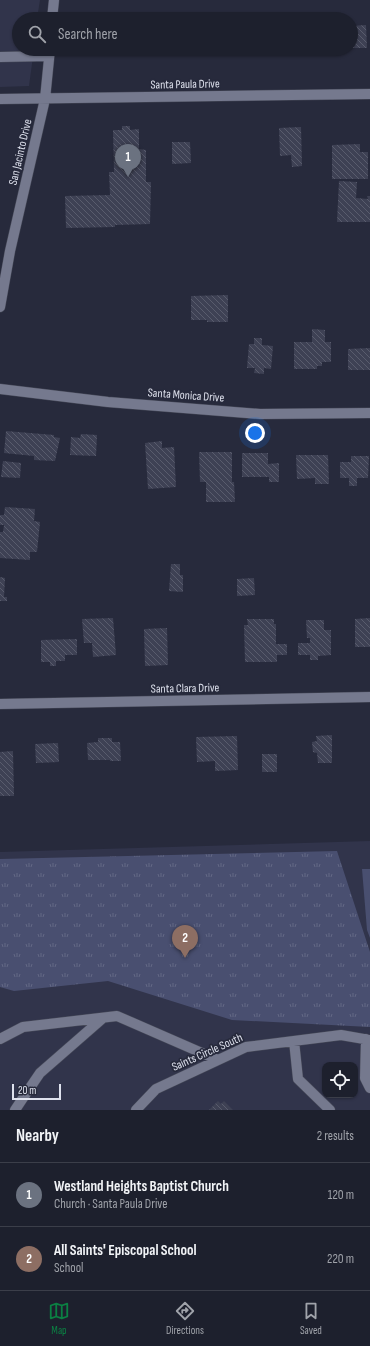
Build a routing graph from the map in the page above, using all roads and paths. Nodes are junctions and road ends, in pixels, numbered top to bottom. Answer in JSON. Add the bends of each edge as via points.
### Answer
{"nodes":[{"id":1,"x":54,"y":0,"type":"edge"},
{"id":2,"x":53,"y":12,"type":"edge"},
{"id":3,"x":12,"y":56,"type":"edge"},
{"id":4,"x":49,"y":56,"type":"edge"},
{"id":5,"x":0,"y":57,"type":"edge"},
{"id":6,"x":370,"y":94,"type":"edge"},
{"id":7,"x":0,"y":99,"type":"edge"},
{"id":8,"x":45,"y":99,"type":"junction"},
{"id":9,"x":0,"y":307,"type":"edge"},
{"id":10,"x":0,"y":389,"type":"edge"},
{"id":11,"x":370,"y":413,"type":"edge"},
{"id":12,"x":370,"y":697,"type":"edge"},
{"id":13,"x":0,"y":704,"type":"edge"},
{"id":14,"x":103,"y":1018,"type":"junction"},
{"id":15,"x":0,"y":1039,"type":"edge"},
{"id":16,"x":368,"y":1040,"type":"edge"},
{"id":17,"x":294,"y":1041,"type":"junction"},
{"id":18,"x":218,"y":1060,"type":"junction"},
{"id":19,"x":370,"y":1088,"type":"edge"},
{"id":20,"x":15,"y":1110,"type":"edge"},
{"id":21,"x":136,"y":1110,"type":"edge"},
{"id":22,"x":330,"y":1110,"type":"edge"}],
"edges":[{"from":1,"to":2,"type":"street"},
{"from":3,"to":5,"type":"street"},
{"from":4,"to":8,"type":"street","name":"San Jacinto Drive"},
{"from":6,"to":8,"type":"street","name":"Santa Paula Drive"},
{"from":7,"to":8,"type":"street","name":"Santa Paula Drive"},
{"from":8,"to":9,"type":"street","name":"San Jacinto Drive","via":[[10,251]]},
{"from":10,"to":11,"type":"street","name":"Santa Monica Drive","via":[[108,402],[260,414]]},
{"from":12,"to":13,"type":"street","name":"Santa Clara Drive"},
{"from":14,"to":15,"type":"street","via":[[23,1027]]},
{"from":14,"to":18,"type":"street","via":[[117,1016]]},
{"from":14,"to":20,"type":"street","via":[[40,1073]]},
{"from":16,"to":17,"type":"street","name":"Saints Circle South","via":[[341,1035]]},
{"from":16,"to":19,"type":"street","via":[[365,1078]]},
{"from":17,"to":18,"type":"street","name":"Saints Circle South","via":[[246,1047]]},
{"from":17,"to":22,"type":"street","via":[[298,1079]]},
{"from":18,"to":21,"type":"street","name":"Saints Circle South","via":[[156,1089]]}]}
